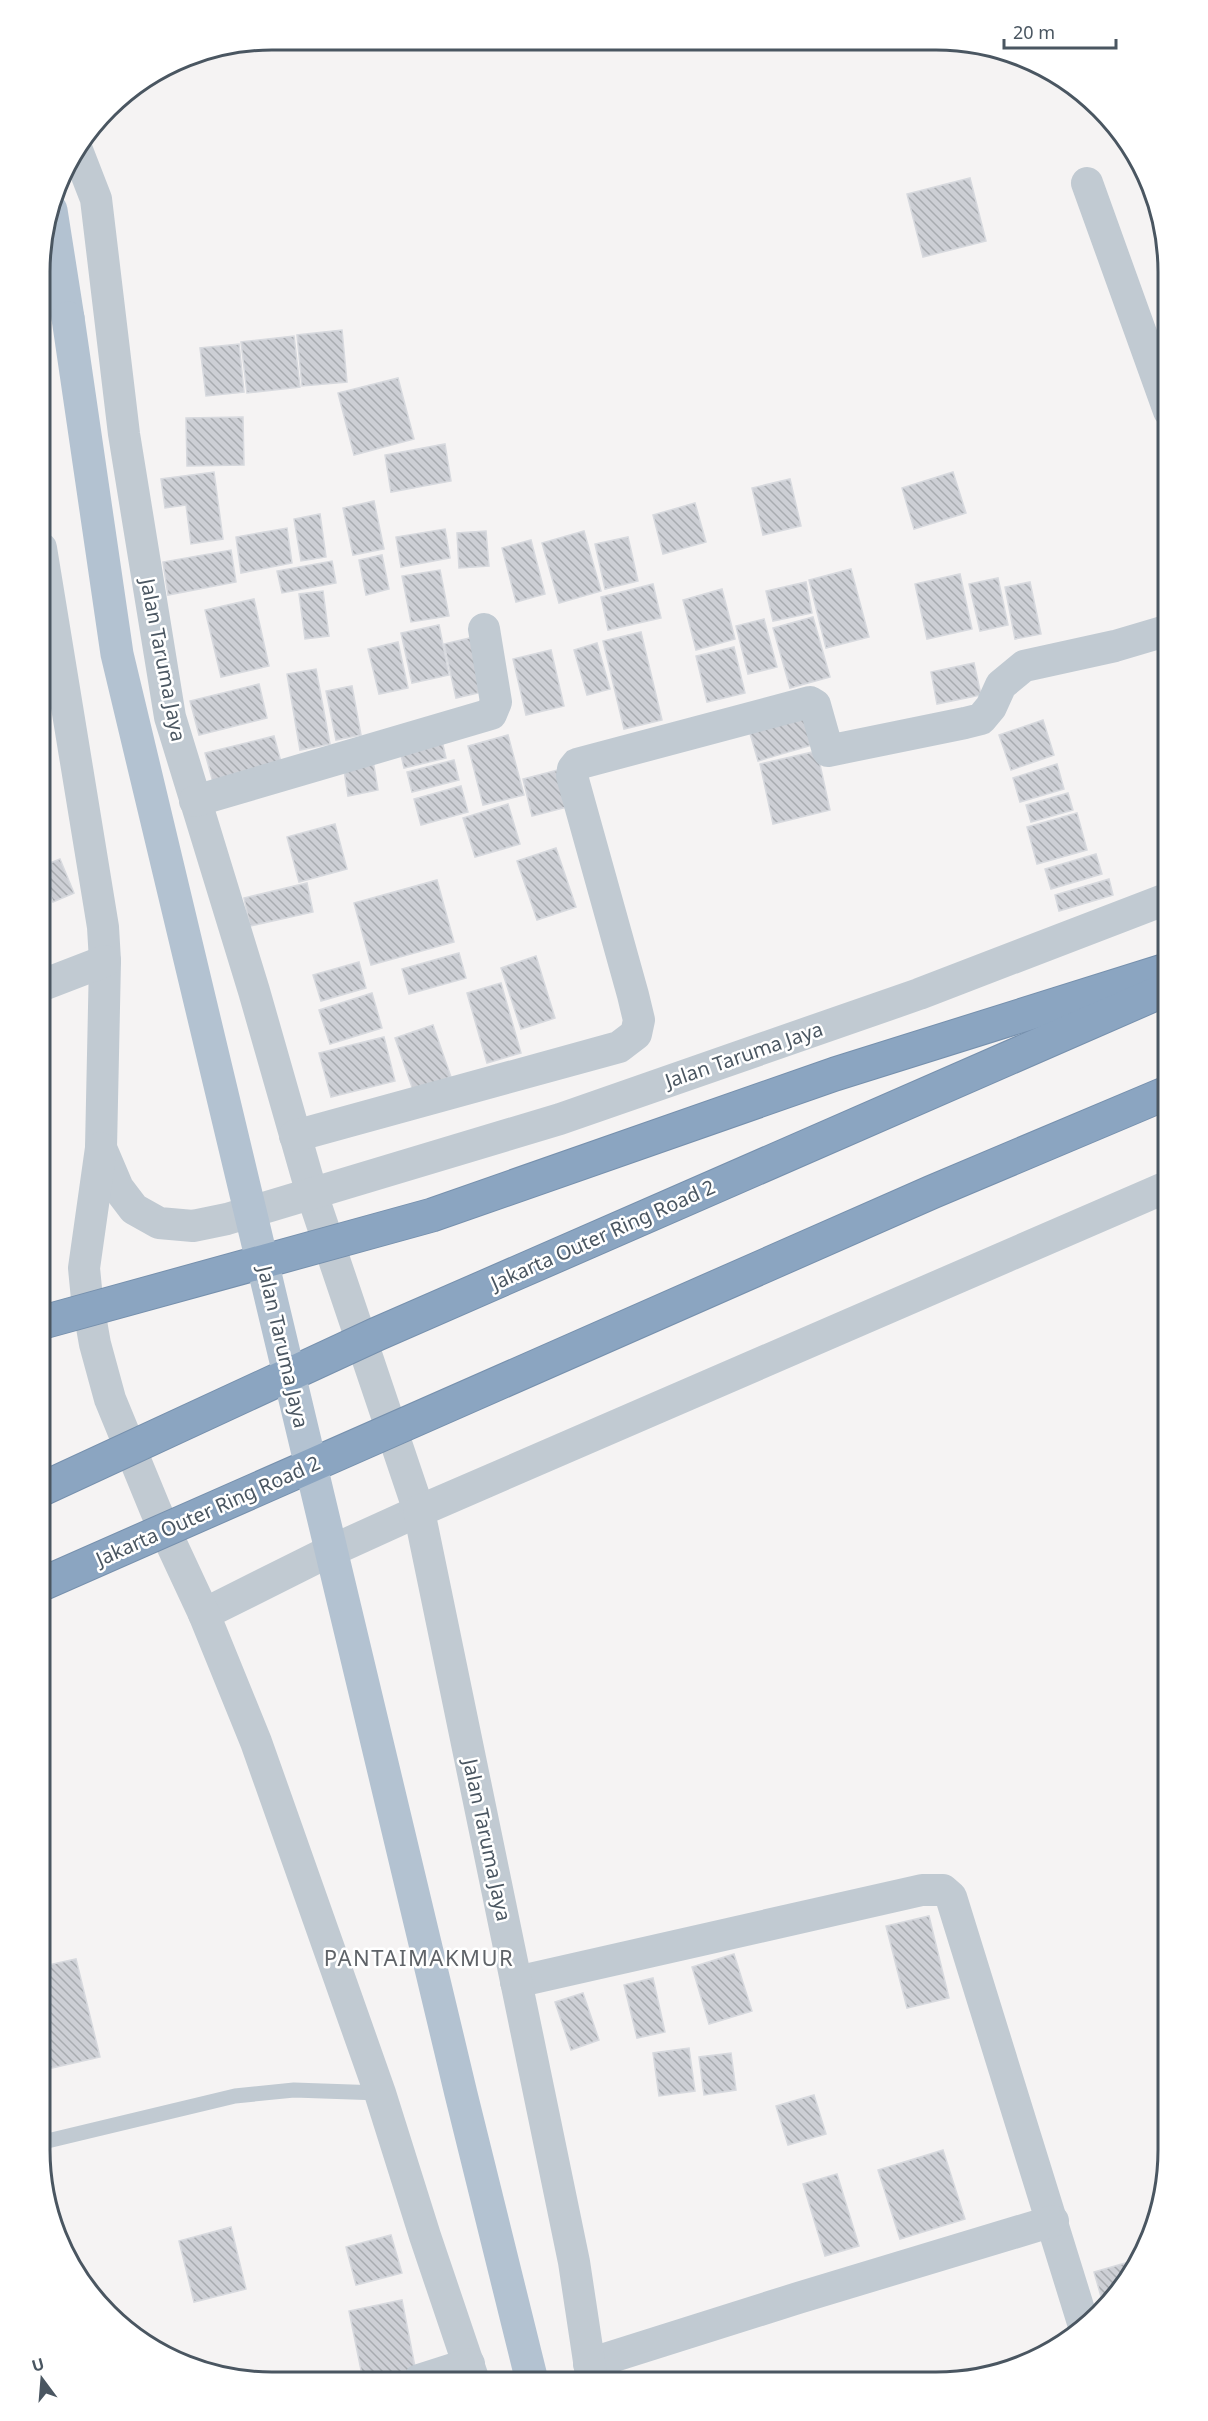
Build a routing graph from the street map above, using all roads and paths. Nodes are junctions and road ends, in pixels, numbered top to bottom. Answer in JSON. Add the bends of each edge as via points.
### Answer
{"nodes":[{"id":1,"x":80,"y":158,"type":"edge"},
{"id":2,"x":1087,"y":183,"type":"dead end"},
{"id":3,"x":54,"y":228,"type":"edge"},
{"id":4,"x":1158,"y":380,"type":"edge"},
{"id":5,"x":50,"y":603,"type":"edge"},
{"id":6,"x":484,"y":629,"type":"dead end"},
{"id":7,"x":1158,"y":633,"type":"edge"},
{"id":8,"x":195,"y":801,"type":"junction"},
{"id":9,"x":1158,"y":902,"type":"edge"},
{"id":10,"x":105,"y":961,"type":"junction"},
{"id":11,"x":1158,"y":972,"type":"edge"},
{"id":12,"x":50,"y":982,"type":"edge"},
{"id":13,"x":1158,"y":993,"type":"edge"},
{"id":14,"x":1158,"y":1097,"type":"edge"},
{"id":15,"x":295,"y":1136,"type":"junction"},
{"id":16,"x":100,"y":1148,"type":"junction"},
{"id":17,"x":1158,"y":1191,"type":"edge"},
{"id":18,"x":312,"y":1194,"type":"junction"},
{"id":19,"x":50,"y":1320,"type":"edge"},
{"id":20,"x":50,"y":1485,"type":"edge"},
{"id":21,"x":419,"y":1511,"type":"junction"},
{"id":22,"x":50,"y":1581,"type":"edge"},
{"id":23,"x":204,"y":1614,"type":"junction"},
{"id":24,"x":516,"y":1982,"type":"junction"},
{"id":25,"x":380,"y":2093,"type":"junction"},
{"id":26,"x":50,"y":2140,"type":"edge"},
{"id":27,"x":1053,"y":2222,"type":"junction"},
{"id":28,"x":1081,"y":2317,"type":"edge"},
{"id":29,"x":471,"y":2372,"type":"edge"},
{"id":30,"x":530,"y":2372,"type":"edge"},
{"id":31,"x":590,"y":2372,"type":"edge"},
{"id":32,"x":593,"y":2372,"type":"edge"}],
"edges":[{"from":1,"to":8,"type":"street","name":"Jalan Taruma Jaya","via":[[96,199],[124,434],[170,717]]},
{"from":2,"to":4,"type":"street"},
{"from":3,"to":30,"type":"main road","name":"Jalan Taruma Jaya","bridge":true,"via":[[117,654]]},
{"from":5,"to":10,"type":"street","name":"Jalan Taruma Jaya","via":[[101,915]]},
{"from":6,"to":8,"type":"street","via":[[496,702],[491,714]]},
{"from":7,"to":15,"type":"street","via":[[1024,666],[1001,686],[981,718],[965,723],[828,751],[815,705],[810,702],[577,764],[572,776],[633,995],[639,1020],[636,1034],[619,1047]]},
{"from":8,"to":15,"type":"street","name":"Jalan Taruma Jaya"},
{"from":9,"to":18,"type":"street","name":"Jalan Taruma Jaya","via":[[919,994],[560,1119]]},
{"from":10,"to":12,"type":"street"},
{"from":10,"to":16,"type":"street","name":"Jalan Taruma Jaya"},
{"from":11,"to":19,"type":"highway","bridge":true,"via":[[835,1074],[432,1215]]},
{"from":13,"to":20,"type":"highway","name":"Jakarta Outer Ring Road 2","bridge":true,"via":[[376,1334]]},
{"from":14,"to":22,"type":"highway","name":"Jakarta Outer Ring Road 2","bridge":true},
{"from":15,"to":18,"type":"street","name":"Jalan Taruma Jaya"},
{"from":16,"to":18,"type":"street","name":"Jalan Taruma Jaya","via":[[118,1188],[134,1209],[159,1223],[204,1224]]},
{"from":16,"to":23,"type":"street","name":"Jalan Taruma Jaya","via":[[84,1268],[95,1344],[110,1399]]},
{"from":17,"to":21,"type":"street"},
{"from":18,"to":21,"type":"street","name":"Jalan Taruma Jaya"},
{"from":21,"to":23,"type":"street"},
{"from":21,"to":24,"type":"street","name":"Jalan Taruma Jaya"},
{"from":23,"to":25,"type":"street","name":"Jalan Taruma Jaya","via":[[256,1742]]},
{"from":24,"to":27,"type":"street","via":[[922,1890],[943,1890],[951,1897]]},
{"from":24,"to":31,"type":"street","name":"Jalan Taruma Jaya","via":[[574,2262]]},
{"from":25,"to":26,"type":"lane","via":[[294,2090],[235,2096]]},
{"from":25,"to":29,"type":"street","name":"Jalan Taruma Jaya"},
{"from":27,"to":28,"type":"street"},
{"from":27,"to":32,"type":"street","via":[[819,2291]]}]}
